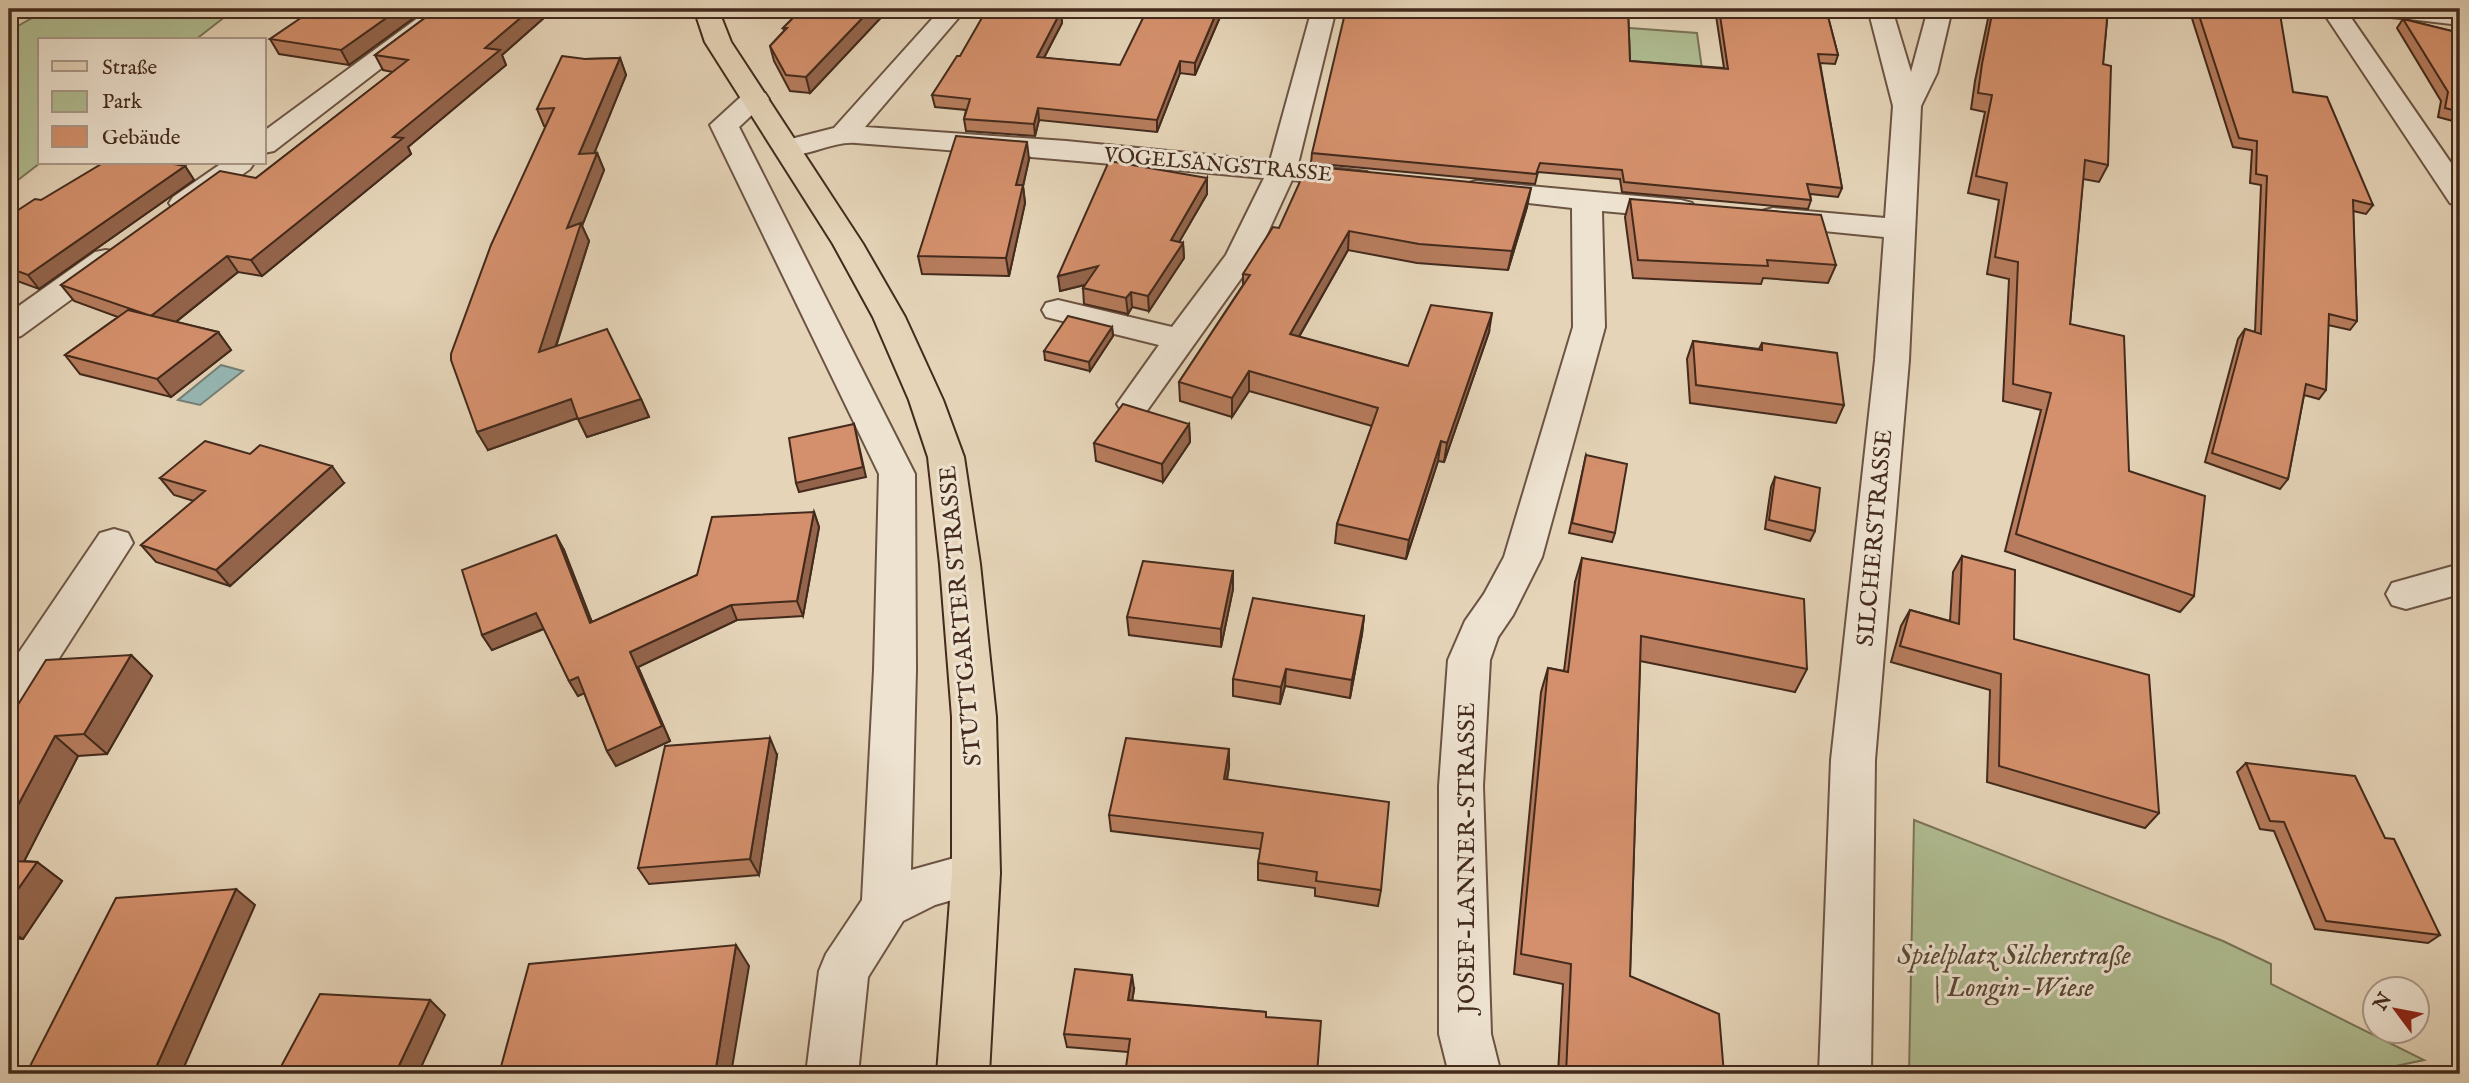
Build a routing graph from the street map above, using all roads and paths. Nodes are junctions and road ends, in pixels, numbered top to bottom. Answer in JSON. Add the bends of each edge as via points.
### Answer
{"nodes":[{"id":1,"x":446,"y":9,"type":"edge"},
{"id":2,"x":706,"y":9,"type":"edge"},
{"id":3,"x":954,"y":9,"type":"edge"},
{"id":4,"x":1324,"y":9,"type":"edge"},
{"id":5,"x":1880,"y":9,"type":"edge"},
{"id":6,"x":1940,"y":9,"type":"edge"},
{"id":7,"x":2333,"y":9,"type":"edge"},
{"id":8,"x":2382,"y":9,"type":"edge"},
{"id":9,"x":2452,"y":15,"type":"edge"},
{"id":10,"x":755,"y":99,"type":"junction"},
{"id":11,"x":1907,"y":106,"type":"junction"},
{"id":12,"x":844,"y":134,"type":"junction"},
{"id":13,"x":266,"y":144,"type":"edge"},
{"id":14,"x":789,"y":148,"type":"junction"},
{"id":15,"x":239,"y":164,"type":"edge"},
{"id":16,"x":1282,"y":170,"type":"junction"},
{"id":17,"x":1378,"y":180,"type":"edge"},
{"id":18,"x":1447,"y":187,"type":"edge"},
{"id":19,"x":2460,"y":197,"type":"edge"},
{"id":20,"x":1587,"y":202,"type":"junction"},
{"id":21,"x":1703,"y":211,"type":"edge"},
{"id":22,"x":1743,"y":215,"type":"edge"},
{"id":23,"x":1900,"y":229,"type":"junction"},
{"id":24,"x":1058,"y":310,"type":"dead end"},
{"id":25,"x":9,"y":329,"type":"edge"},
{"id":26,"x":1181,"y":341,"type":"junction"},
{"id":27,"x":1135,"y":404,"type":"edge"},
{"id":28,"x":114,"y":543,"type":"dead end"},
{"id":29,"x":2460,"y":579,"type":"edge"},
{"id":30,"x":2406,"y":594,"type":"dead end"},
{"id":31,"x":9,"y":701,"type":"edge"},
{"id":32,"x":976,"y":873,"type":"junction"},
{"id":33,"x":886,"y":905,"type":"junction"},
{"id":34,"x":831,"y":1074,"type":"edge"},
{"id":35,"x":963,"y":1074,"type":"edge"},
{"id":36,"x":1475,"y":1074,"type":"edge"},
{"id":37,"x":1845,"y":1074,"type":"edge"}],
"edges":[{"from":1,"to":13,"type":"street"},
{"from":2,"to":10,"type":"main road","name":"STUTTGARTER STRASSE","via":[[718,42]]},
{"from":3,"to":12,"type":"street"},
{"from":4,"to":16,"type":"street"},
{"from":5,"to":11,"type":"street"},
{"from":6,"to":11,"type":"street","name":"SILCHERSTRASSE","via":[[1924,73]]},
{"from":7,"to":19,"type":"street"},
{"from":8,"to":9,"type":"street"},
{"from":10,"to":14,"type":"main road","name":"STUTTGARTER STRASSE"},
{"from":10,"to":33,"type":"street","via":[[724,125],[897,474]]},
{"from":11,"to":23,"type":"street","name":"SILCHERSTRASSE"},
{"from":12,"to":14,"type":"street","name":"VOGELSANGSTRASSE"},
{"from":12,"to":16,"type":"street","name":"VOGELSANGSTRASSE"},
{"from":14,"to":32,"type":"main road","name":"STUTTGARTER STRASSE","via":[[890,317],[946,457],[974,717]]},
{"from":15,"to":25,"type":"street"},
{"from":16,"to":17,"type":"street","name":"VOGELSANGSTRASSE"},
{"from":16,"to":26,"type":"street","via":[[1241,256]]},
{"from":18,"to":20,"type":"street"},
{"from":20,"to":21,"type":"street"},
{"from":20,"to":36,"type":"street","name":"JOSEF-LANNER-STRASSE","via":[[1589,327],[1523,556],[1479,632],[1469,660],[1462,813],[1465,1034]]},
{"from":22,"to":23,"type":"street"},
{"from":23,"to":37,"type":"street","name":"SILCHERSTRASSE","via":[[1853,760]]},
{"from":24,"to":26,"type":"street"},
{"from":26,"to":27,"type":"street"},
{"from":28,"to":31,"type":"street"},
{"from":29,"to":30,"type":"street"},
{"from":32,"to":33,"type":"street","via":[[927,885]]},
{"from":32,"to":35,"type":"main road","name":"STUTTGARTER STRASSE"},
{"from":33,"to":34,"type":"street","via":[[844,971]]}]}
